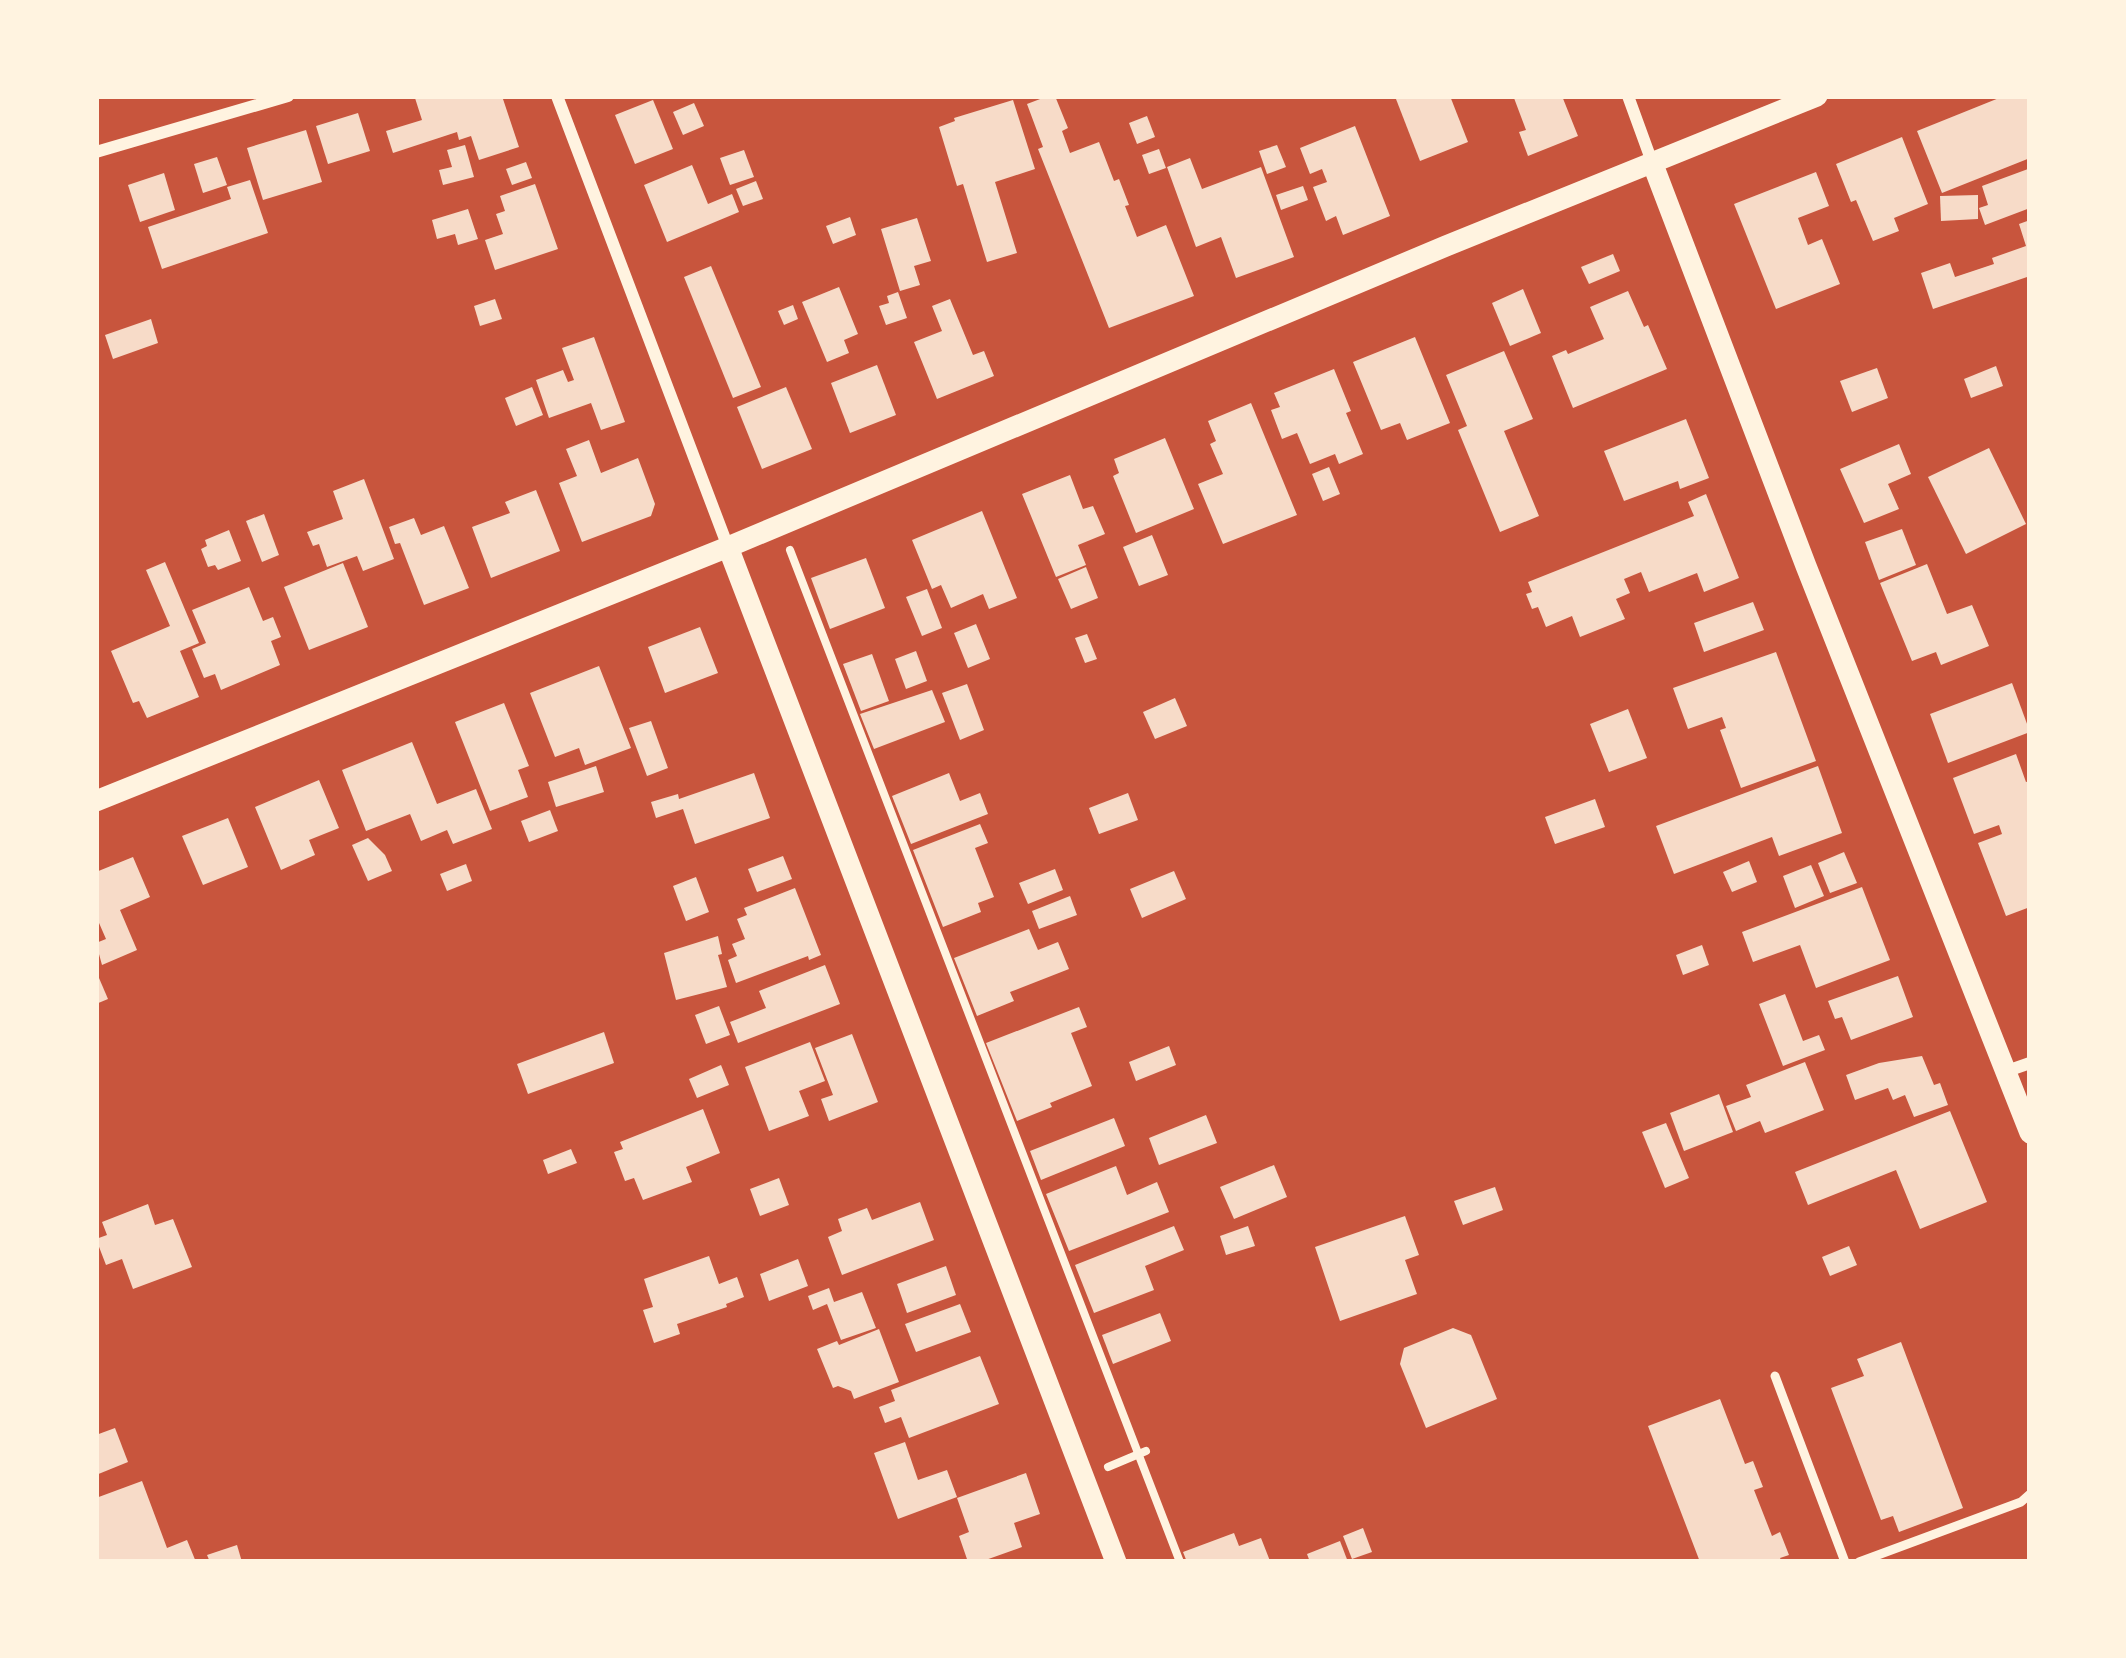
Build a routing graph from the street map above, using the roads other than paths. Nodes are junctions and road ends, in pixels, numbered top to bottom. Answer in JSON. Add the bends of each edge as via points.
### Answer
{"nodes":[{"id":1,"x":288,"y":96,"type":"edge"},
{"id":2,"x":557,"y":96,"type":"edge"},
{"id":3,"x":1628,"y":96,"type":"edge"},
{"id":4,"x":1816,"y":96,"type":"edge"},
{"id":5,"x":96,"y":152,"type":"edge"},
{"id":6,"x":1652,"y":162,"type":"junction"},
{"id":7,"x":728,"y":547,"type":"junction"},
{"id":8,"x":96,"y":801,"type":"edge"},
{"id":9,"x":2030,"y":1063,"type":"edge"},
{"id":10,"x":2007,"y":1071,"type":"junction"},
{"id":11,"x":2030,"y":1133,"type":"edge"},
{"id":12,"x":1775,"y":1376,"type":"dead end"},
{"id":13,"x":2030,"y":1495,"type":"edge"},
{"id":14,"x":1116,"y":1562,"type":"edge"},
{"id":15,"x":1845,"y":1562,"type":"edge"},
{"id":16,"x":1858,"y":1562,"type":"edge"}],
"edges":[{"from":1,"to":5,"type":"street"},
{"from":2,"to":7,"type":"street"},
{"from":3,"to":6,"type":"street"},
{"from":4,"to":6,"type":"street"},
{"from":6,"to":7,"type":"street"},
{"from":6,"to":10,"type":"street"},
{"from":7,"to":8,"type":"street"},
{"from":7,"to":14,"type":"street"},
{"from":9,"to":10,"type":"street"},
{"from":10,"to":11,"type":"street"},
{"from":12,"to":15,"type":"lane"},
{"from":13,"to":16,"type":"lane"}]}
